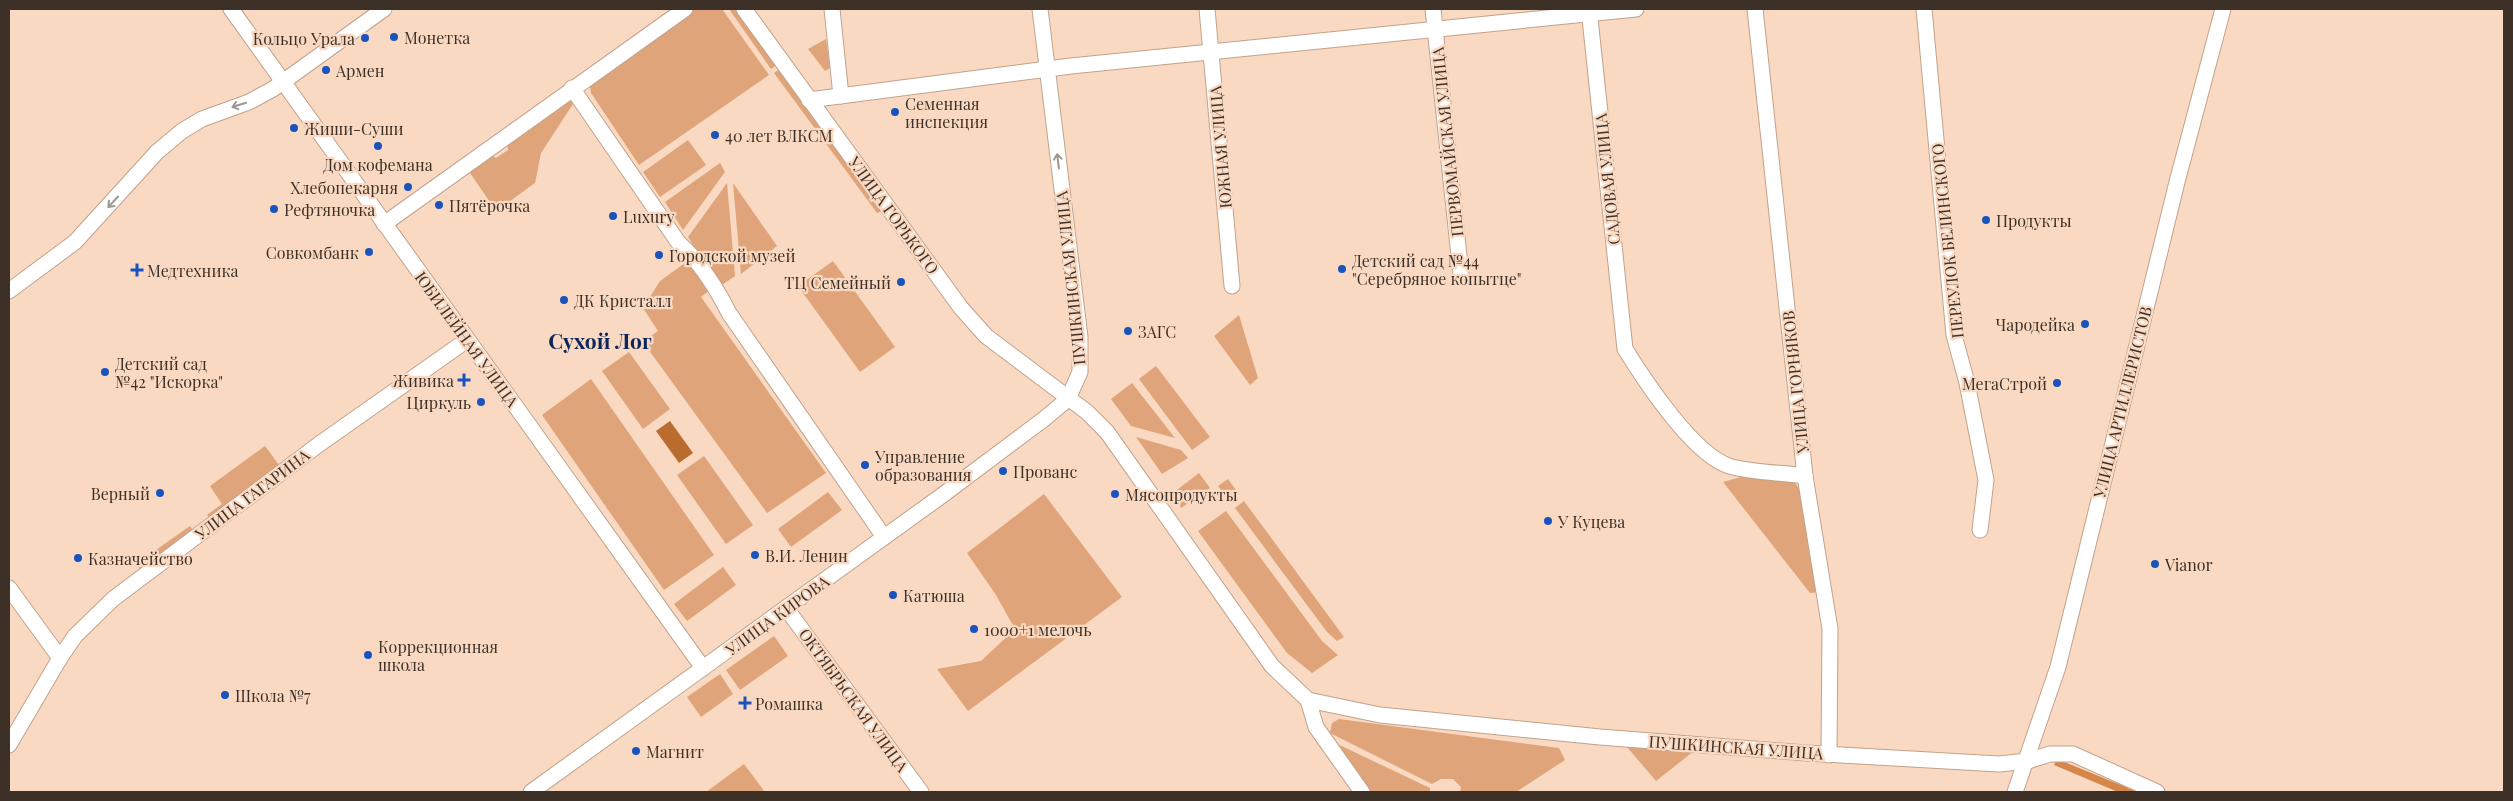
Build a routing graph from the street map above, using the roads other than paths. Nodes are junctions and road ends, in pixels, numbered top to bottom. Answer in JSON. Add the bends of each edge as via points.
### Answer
{"nodes":[{"id":1,"x":231,"y":9,"type":"edge"},
{"id":2,"x":384,"y":9,"type":"edge"},
{"id":3,"x":685,"y":9,"type":"edge"},
{"id":4,"x":744,"y":9,"type":"edge"},
{"id":5,"x":832,"y":9,"type":"edge"},
{"id":6,"x":1040,"y":9,"type":"edge"},
{"id":7,"x":1207,"y":9,"type":"edge"},
{"id":8,"x":1433,"y":9,"type":"edge"},
{"id":9,"x":1636,"y":9,"type":"edge"},
{"id":10,"x":1755,"y":9,"type":"edge"},
{"id":11,"x":1924,"y":9,"type":"edge"},
{"id":12,"x":2223,"y":9,"type":"edge"},
{"id":13,"x":1589,"y":11,"type":"edge"},
{"id":14,"x":1435,"y":28,"type":"junction"},
{"id":15,"x":1211,"y":53,"type":"junction"},
{"id":16,"x":1047,"y":69,"type":"junction"},
{"id":17,"x":282,"y":82,"type":"junction"},
{"id":18,"x":572,"y":88,"type":"junction"},
{"id":19,"x":841,"y":96,"type":"junction"},
{"id":20,"x":809,"y":100,"type":"junction"},
{"id":21,"x":384,"y":224,"type":"junction"},
{"id":22,"x":1461,"y":275,"type":"dead end"},
{"id":23,"x":1232,"y":286,"type":"dead end"},
{"id":24,"x":9,"y":292,"type":"edge"},
{"id":25,"x":467,"y":340,"type":"junction"},
{"id":26,"x":1068,"y":399,"type":"junction"},
{"id":27,"x":1805,"y":476,"type":"junction"},
{"id":28,"x":1980,"y":530,"type":"dead end"},
{"id":29,"x":884,"y":537,"type":"junction"},
{"id":30,"x":9,"y":588,"type":"edge"},
{"id":31,"x":786,"y":608,"type":"junction"},
{"id":32,"x":60,"y":658,"type":"junction"},
{"id":33,"x":703,"y":668,"type":"junction"},
{"id":34,"x":1308,"y":700,"type":"junction"},
{"id":35,"x":9,"y":745,"type":"edge"},
{"id":36,"x":1830,"y":755,"type":"junction"},
{"id":37,"x":2028,"y":761,"type":"junction"},
{"id":38,"x":531,"y":792,"type":"edge"},
{"id":39,"x":921,"y":792,"type":"edge"},
{"id":40,"x":1362,"y":792,"type":"edge"},
{"id":41,"x":2015,"y":792,"type":"edge"},
{"id":42,"x":2157,"y":792,"type":"edge"}],
"edges":[{"from":1,"to":17,"type":"street","name":"ЮБИЛЕЙНАЯ УЛИЦА"},
{"from":2,"to":17,"type":"street"},
{"from":3,"to":18,"type":"street"},
{"from":4,"to":20,"type":"street","name":"УЛИЦА ГОРЬКОГО"},
{"from":5,"to":19,"type":"street"},
{"from":6,"to":16,"type":"street","name":"ПУШКИНСКАЯ УЛИЦА"},
{"from":7,"to":15,"type":"street","name":"ЮЖНАЯ УЛИЦА"},
{"from":8,"to":14,"type":"street","name":"ПЕРВОМАЙСКАЯ УЛИЦА"},
{"from":9,"to":13,"type":"street"},
{"from":10,"to":27,"type":"street","name":"УЛИЦА ГОРНЯКОВ"},
{"from":11,"to":28,"type":"street","name":"ПЕРЕУЛОК БЕЛИНСКОГО","via":[[1954,335],[1986,480]]},
{"from":12,"to":37,"type":"street","name":"УЛИЦА АРТИЛЛЕРИСТОВ","via":[[2177,182],[2058,667]]},
{"from":13,"to":14,"type":"street"},
{"from":13,"to":27,"type":"street","name":"САДОВАЯ УЛИЦА","via":[[1625,349],[1643,378],[1708,454],[1729,466]]},
{"from":14,"to":15,"type":"street"},
{"from":14,"to":22,"type":"street","name":"ПЕРВОМАЙСКАЯ УЛИЦА"},
{"from":15,"to":16,"type":"street"},
{"from":15,"to":23,"type":"street","name":"ЮЖНАЯ УЛИЦА"},
{"from":16,"to":19,"type":"street"},
{"from":26,"to":16,"type":"street","name":"ПУШКИНСКАЯ УЛИЦА","one_way":true,"via":[[1080,372],[1080,337]]},
{"from":17,"to":21,"type":"street","name":"ЮБИЛЕЙНАЯ УЛИЦА"},
{"from":17,"to":24,"type":"street","one_way":true,"via":[[249,102],[202,119],[182,131],[157,152],[75,242]]},
{"from":18,"to":21,"type":"street"},
{"from":18,"to":29,"type":"street","via":[[678,242],[690,253],[720,296]]},
{"from":19,"to":20,"type":"street"},
{"from":20,"to":26,"type":"street","name":"УЛИЦА ГОРЬКОГО","via":[[961,308],[986,336]]},
{"from":21,"to":25,"type":"street","name":"ЮБИЛЕЙНАЯ УЛИЦА"},
{"from":25,"to":32,"type":"street","name":"УЛИЦА ГАГАРИНА","via":[[318,445],[113,599],[75,636]]},
{"from":25,"to":33,"type":"street","name":"ЮБИЛЕЙНАЯ УЛИЦА"},
{"from":26,"to":29,"type":"street","name":"УЛИЦА КИРОВА"},
{"from":26,"to":34,"type":"street","via":[[1107,432],[1272,666]]},
{"from":27,"to":36,"type":"street","name":"УЛИЦА ГОРНЯКОВ","via":[[1830,629]]},
{"from":29,"to":31,"type":"street","name":"УЛИЦА КИРОВА"},
{"from":30,"to":32,"type":"street"},
{"from":31,"to":33,"type":"street","name":"УЛИЦА КИРОВА"},
{"from":31,"to":39,"type":"street","name":"ОКТЯБРЬСКАЯ УЛИЦА"},
{"from":32,"to":35,"type":"street","name":"УЛИЦА ГАГАРИНА"},
{"from":33,"to":38,"type":"street","name":"УЛИЦА КИРОВА"},
{"from":34,"to":36,"type":"street","name":"ПУШКИНСКАЯ УЛИЦА","via":[[1380,714],[1600,737]]},
{"from":34,"to":40,"type":"street","via":[[1316,727]]},
{"from":36,"to":37,"type":"street","name":"ПУШКИНСКАЯ УЛИЦА","via":[[1999,764]]},
{"from":37,"to":41,"type":"street","name":"УЛИЦА АРТИЛЛЕРИСТОВ"},
{"from":37,"to":42,"type":"street","name":"ПУШКИНСКАЯ УЛИЦА","via":[[2050,754],[2073,754]]}]}
